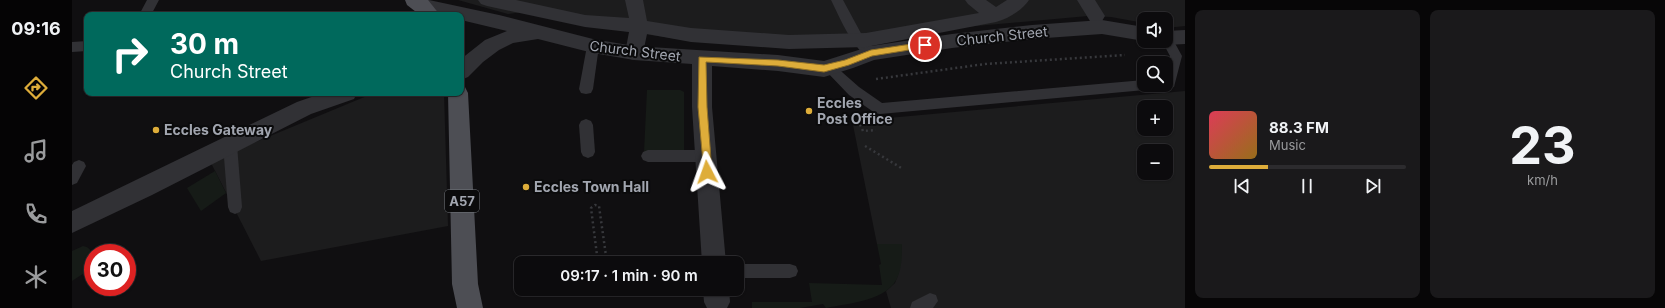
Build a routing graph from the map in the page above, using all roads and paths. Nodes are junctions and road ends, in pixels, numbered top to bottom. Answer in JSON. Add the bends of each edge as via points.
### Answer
{"nodes":[{"id":1,"x":153,"y":0,"type":"edge"},
{"id":2,"x":487,"y":0,"type":"edge"},
{"id":3,"x":634,"y":0,"type":"edge"},
{"id":4,"x":837,"y":0,"type":"edge"},
{"id":5,"x":974,"y":0,"type":"edge"},
{"id":6,"x":1020,"y":0,"type":"edge"},
{"id":7,"x":1086,"y":0,"type":"edge"},
{"id":8,"x":422,"y":7,"type":"edge"},
{"id":9,"x":147,"y":12,"type":"edge"},
{"id":10,"x":448,"y":12,"type":"edge"},
{"id":11,"x":464,"y":15,"type":"edge"},
{"id":12,"x":996,"y":16,"type":"junction"},
{"id":13,"x":1096,"y":16,"type":"dead end"},
{"id":14,"x":639,"y":26,"type":"junction"},
{"id":15,"x":1137,"y":33,"type":"edge"},
{"id":16,"x":543,"y":34,"type":"junction"},
{"id":17,"x":1173,"y":38,"type":"edge"},
{"id":18,"x":858,"y":40,"type":"junction"},
{"id":19,"x":84,"y":46,"type":"edge"},
{"id":20,"x":593,"y":46,"type":"junction"},
{"id":21,"x":72,"y":47,"type":"edge"},
{"id":22,"x":634,"y":53,"type":"junction"},
{"id":23,"x":871,"y":53,"type":"junction"},
{"id":24,"x":1131,"y":55,"type":"dead end"},
{"id":25,"x":702,"y":59,"type":"junction"},
{"id":26,"x":1173,"y":66,"type":"edge"},
{"id":27,"x":464,"y":68,"type":"edge"},
{"id":28,"x":830,"y":68,"type":"junction"},
{"id":29,"x":885,"y":77,"type":"dead end"},
{"id":30,"x":1137,"y":86,"type":"edge"},
{"id":31,"x":586,"y":89,"type":"dead end"},
{"id":32,"x":338,"y":96,"type":"edge"},
{"id":33,"x":458,"y":96,"type":"edge"},
{"id":34,"x":586,"y":125,"type":"dead end"},
{"id":35,"x":230,"y":145,"type":"junction"},
{"id":36,"x":865,"y":146,"type":"dead end"},
{"id":37,"x":588,"y":152,"type":"dead end"},
{"id":38,"x":648,"y":156,"type":"dead end"},
{"id":39,"x":706,"y":156,"type":"junction"},
{"id":40,"x":79,"y":166,"type":"dead end"},
{"id":41,"x":903,"y":169,"type":"dead end"},
{"id":42,"x":72,"y":179,"type":"edge"},
{"id":43,"x":235,"y":207,"type":"dead end"},
{"id":44,"x":72,"y":222,"type":"edge"},
{"id":45,"x":597,"y":256,"type":"edge"},
{"id":46,"x":607,"y":256,"type":"edge"},
{"id":47,"x":713,"y":256,"type":"edge"},
{"id":48,"x":790,"y":271,"type":"dead end"},
{"id":49,"x":744,"y":272,"type":"edge"},
{"id":50,"x":470,"y":308,"type":"edge"}],
"edges":[{"from":1,"to":9,"type":"lane"},
{"from":2,"to":14,"type":"street","via":[[585,21]]},
{"from":3,"to":14,"type":"street"},
{"from":4,"to":18,"type":"lane"},
{"from":5,"to":12,"type":"street"},
{"from":6,"to":12,"type":"street"},
{"from":7,"to":13,"type":"street"},
{"from":8,"to":10,"type":"street","name":"Church Street"},
{"from":11,"to":16,"type":"street","name":"Church Street"},
{"from":12,"to":18,"type":"street"},
{"from":14,"to":18,"type":"street","via":[[691,35],[790,42]]},
{"from":14,"to":22,"type":"street"},
{"from":15,"to":23,"type":"street","name":"Church Street","via":[[1102,27],[1032,32]]},
{"from":16,"to":20,"type":"street","name":"Church Street"},
{"from":16,"to":27,"type":"street","via":[[520,34],[503,39],[483,50]]},
{"from":17,"to":26,"type":"lane","via":[[1176,56]]},
{"from":18,"to":23,"type":"lane"},
{"from":19,"to":21,"type":"lane"},
{"from":20,"to":22,"type":"street","name":"Church Street"},
{"from":20,"to":31,"type":"lane"},
{"from":22,"to":25,"type":"street","name":"Church Street"},
{"from":23,"to":28,"type":"street","name":"Church Street"},
{"from":24,"to":29,"type":"path","via":[[985,64]]},
{"from":25,"to":28,"type":"street","name":"Church Street"},
{"from":25,"to":39,"type":"street"},
{"from":28,"to":30,"type":"lane","via":[[854,91],[880,109]]},
{"from":32,"to":35,"type":"street","via":[[304,108]]},
{"from":33,"to":50,"type":"main road","number":"A57","via":[[465,284]]},
{"from":34,"to":37,"type":"lane"},
{"from":35,"to":43,"type":"lane"},
{"from":35,"to":44,"type":"street"},
{"from":36,"to":41,"type":"path"},
{"from":38,"to":39,"type":"lane"},
{"from":39,"to":47,"type":"street"},
{"from":40,"to":42,"type":"lane"},
{"from":45,"to":46,"type":"path","via":[[591,208],[595,205],[599,206]]},
{"from":48,"to":49,"type":"lane"}]}
